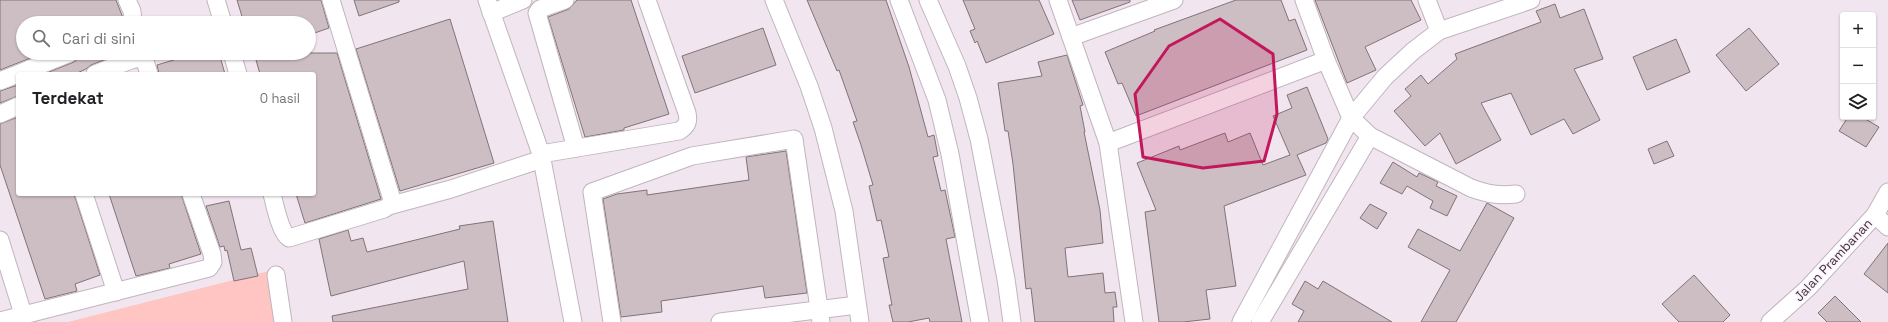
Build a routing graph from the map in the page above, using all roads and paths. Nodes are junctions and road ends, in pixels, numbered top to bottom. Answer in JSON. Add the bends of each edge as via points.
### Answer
{"nodes":[{"id":1,"x":127,"y":0,"type":"edge"},
{"id":2,"x":216,"y":0,"type":"edge"},
{"id":3,"x":331,"y":0,"type":"edge"},
{"id":4,"x":524,"y":0,"type":"edge"},
{"id":5,"x":565,"y":0,"type":"edge"},
{"id":6,"x":647,"y":0,"type":"edge"},
{"id":7,"x":774,"y":0,"type":"edge"},
{"id":8,"x":899,"y":0,"type":"edge"},
{"id":9,"x":928,"y":0,"type":"edge"},
{"id":10,"x":1058,"y":0,"type":"edge"},
{"id":11,"x":1174,"y":0,"type":"edge"},
{"id":12,"x":1304,"y":0,"type":"edge"},
{"id":13,"x":1427,"y":0,"type":"edge"},
{"id":14,"x":1531,"y":0,"type":"edge"},
{"id":15,"x":489,"y":6,"type":"edge"},
{"id":16,"x":132,"y":16,"type":"edge"},
{"id":17,"x":221,"y":16,"type":"edge"},
{"id":18,"x":1439,"y":31,"type":"junction"},
{"id":19,"x":1071,"y":37,"type":"junction"},
{"id":20,"x":52,"y":60,"type":"edge"},
{"id":21,"x":131,"y":60,"type":"edge"},
{"id":22,"x":144,"y":60,"type":"edge"},
{"id":23,"x":234,"y":60,"type":"edge"},
{"id":24,"x":1326,"y":60,"type":"junction"},
{"id":25,"x":22,"y":72,"type":"edge"},
{"id":26,"x":101,"y":72,"type":"edge"},
{"id":27,"x":149,"y":72,"type":"edge"},
{"id":28,"x":237,"y":72,"type":"edge"},
{"id":29,"x":16,"y":75,"type":"edge"},
{"id":30,"x":0,"y":81,"type":"edge"},
{"id":31,"x":16,"y":107,"type":"edge"},
{"id":32,"x":0,"y":114,"type":"edge"},
{"id":33,"x":1351,"y":118,"type":"junction"},
{"id":34,"x":1370,"y":136,"type":"junction"},
{"id":35,"x":1108,"y":143,"type":"junction"},
{"id":36,"x":576,"y":148,"type":"junction"},
{"id":37,"x":541,"y":157,"type":"junction"},
{"id":38,"x":1888,"y":192,"type":"edge"},
{"id":39,"x":1516,"y":194,"type":"dead end"},
{"id":40,"x":85,"y":196,"type":"edge"},
{"id":41,"x":192,"y":196,"type":"edge"},
{"id":42,"x":273,"y":196,"type":"edge"},
{"id":43,"x":392,"y":205,"type":"junction"},
{"id":44,"x":1875,"y":215,"type":"junction"},
{"id":45,"x":1888,"y":227,"type":"edge"},
{"id":46,"x":0,"y":240,"type":"edge"},
{"id":47,"x":276,"y":275,"type":"dead end"},
{"id":48,"x":116,"y":292,"type":"junction"},
{"id":49,"x":23,"y":314,"type":"junction"},
{"id":50,"x":858,"y":314,"type":"edge"},
{"id":51,"x":820,"y":316,"type":"edge"},
{"id":52,"x":0,"y":321,"type":"edge"},
{"id":53,"x":283,"y":322,"type":"edge"},
{"id":54,"x":573,"y":322,"type":"edge"},
{"id":55,"x":612,"y":322,"type":"edge"},
{"id":56,"x":720,"y":322,"type":"edge"},
{"id":57,"x":980,"y":322,"type":"edge"},
{"id":58,"x":1012,"y":322,"type":"edge"},
{"id":59,"x":1134,"y":322,"type":"edge"},
{"id":60,"x":1241,"y":322,"type":"edge"},
{"id":61,"x":1260,"y":322,"type":"edge"},
{"id":62,"x":1770,"y":322,"type":"edge"}],
"edges":[{"from":1,"to":16,"type":"street"},
{"from":2,"to":17,"type":"street"},
{"from":3,"to":43,"type":"street"},
{"from":4,"to":15,"type":"street"},
{"from":5,"to":36,"type":"street","via":[[540,9],[537,13]]},
{"from":6,"to":36,"type":"street","via":[[687,113],[687,125],[679,131]]},
{"from":7,"to":50,"type":"street","via":[[823,128],[844,211]]},
{"from":8,"to":57,"type":"street","via":[[937,100],[950,154]]},
{"from":9,"to":58,"type":"street","via":[[972,111],[1006,279]]},
{"from":10,"to":19,"type":"street"},
{"from":11,"to":19,"type":"street"},
{"from":12,"to":24,"type":"street"},
{"from":13,"to":18,"type":"street"},
{"from":14,"to":18,"type":"street"},
{"from":15,"to":37,"type":"street"},
{"from":18,"to":33,"type":"street","via":[[1385,77]]},
{"from":19,"to":35,"type":"street"},
{"from":20,"to":25,"type":"street"},
{"from":21,"to":26,"type":"street"},
{"from":22,"to":27,"type":"street"},
{"from":23,"to":28,"type":"street"},
{"from":24,"to":33,"type":"street"},
{"from":24,"to":35,"type":"street"},
{"from":29,"to":30,"type":"street"},
{"from":31,"to":32,"type":"street"},
{"from":33,"to":34,"type":"street"},
{"from":33,"to":60,"type":"street"},
{"from":34,"to":39,"type":"street","via":[[1485,194]]},
{"from":34,"to":61,"type":"street"},
{"from":35,"to":59,"type":"street"},
{"from":36,"to":37,"type":"street"},
{"from":37,"to":43,"type":"street","via":[[451,189]]},
{"from":37,"to":54,"type":"street"},
{"from":38,"to":44,"type":"street","name":"Jalan Prambanan"},
{"from":40,"to":48,"type":"street"},
{"from":41,"to":48,"type":"street","via":[[212,254],[212,265],[209,268]]},
{"from":42,"to":43,"type":"street","via":[[281,226],[289,238]]},
{"from":44,"to":45,"type":"street"},
{"from":44,"to":62,"type":"street","name":"Jalan Prambanan","via":[[1808,288]]},
{"from":46,"to":49,"type":"street"},
{"from":47,"to":53,"type":"street"},
{"from":48,"to":49,"type":"street"},
{"from":49,"to":52,"type":"street"},
{"from":50,"to":51,"type":"street"},
{"from":51,"to":55,"type":"street","via":[[794,139],[692,156],[592,192]]},
{"from":51,"to":56,"type":"street"}]}
